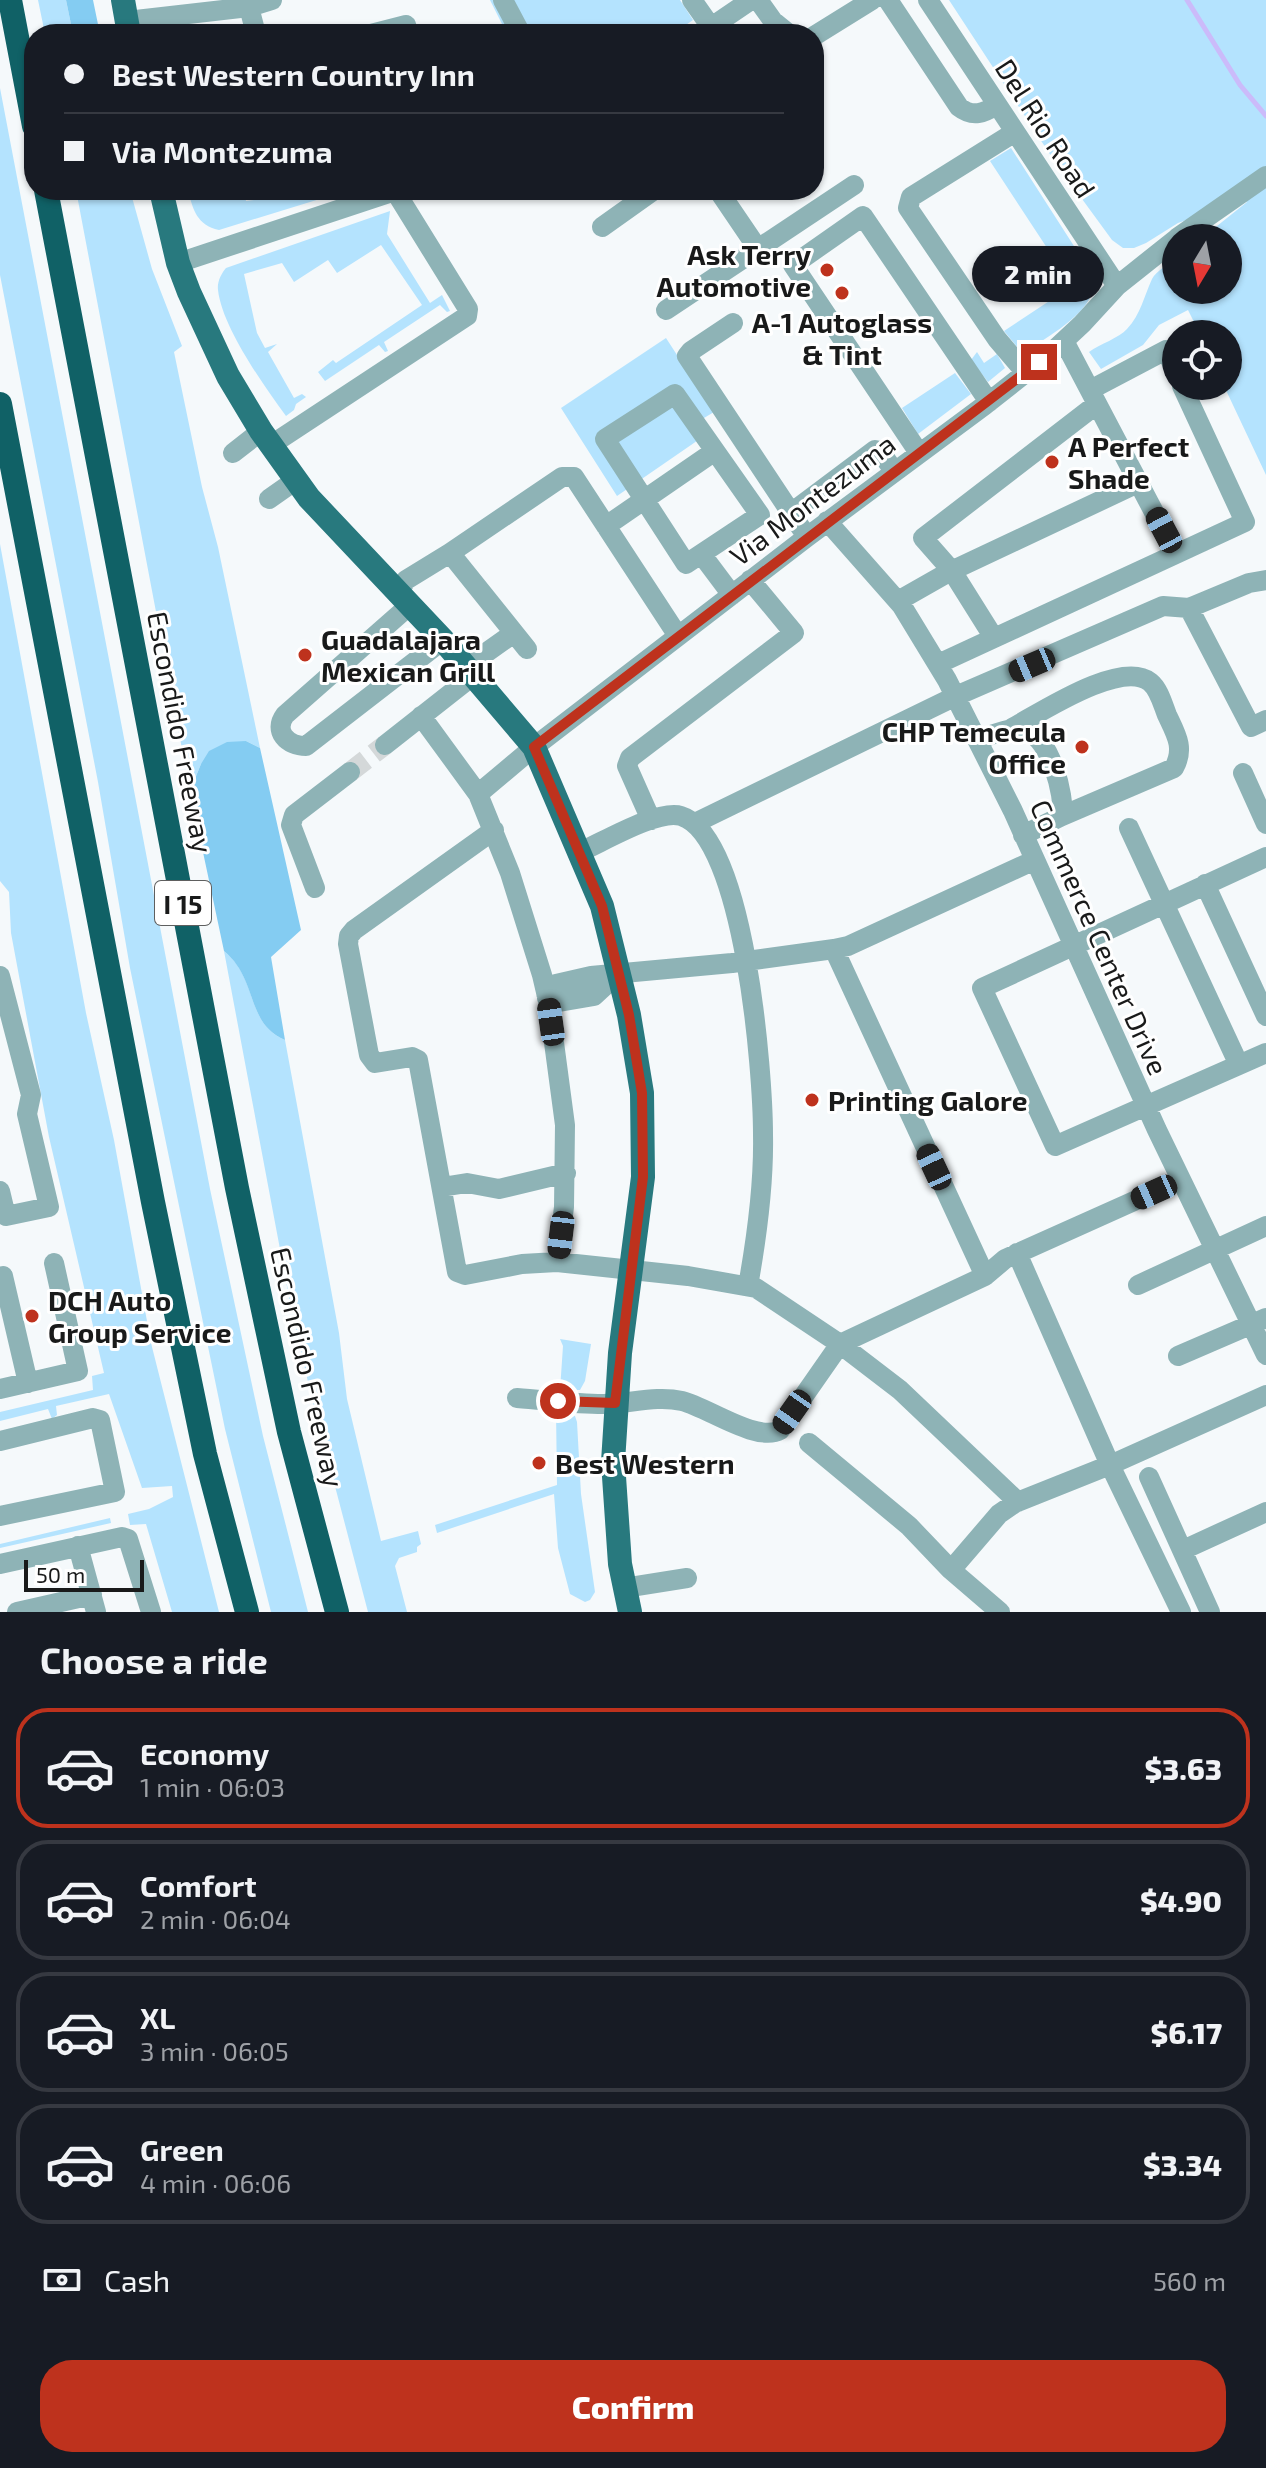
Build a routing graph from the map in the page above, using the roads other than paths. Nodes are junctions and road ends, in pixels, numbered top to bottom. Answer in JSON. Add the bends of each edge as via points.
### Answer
{"nodes":[{"id":1,"x":10,"y":0,"type":"edge"},
{"id":2,"x":272,"y":0,"type":"edge"},
{"id":3,"x":503,"y":0,"type":"edge"},
{"id":4,"x":692,"y":0,"type":"edge"},
{"id":5,"x":751,"y":0,"type":"edge"},
{"id":6,"x":758,"y":0,"type":"edge"},
{"id":7,"x":872,"y":0,"type":"edge"},
{"id":8,"x":888,"y":0,"type":"edge"},
{"id":9,"x":928,"y":0,"type":"edge"},
{"id":10,"x":249,"y":7,"type":"junction"},
{"id":11,"x":126,"y":18,"type":"edge"},
{"id":12,"x":253,"y":24,"type":"edge"},
{"id":13,"x":516,"y":24,"type":"edge"},
{"id":14,"x":703,"y":24,"type":"edge"},
{"id":15,"x":715,"y":24,"type":"edge"},
{"id":16,"x":777,"y":24,"type":"edge"},
{"id":17,"x":824,"y":30,"type":"edge"},
{"id":18,"x":24,"y":74,"type":"edge"},
{"id":19,"x":997,"y":105,"type":"junction"},
{"id":20,"x":1015,"y":132,"type":"junction"},
{"id":21,"x":1266,"y":176,"type":"edge"},
{"id":22,"x":854,"y":185,"type":"dead end"},
{"id":23,"x":48,"y":200,"type":"edge"},
{"id":24,"x":163,"y":200,"type":"edge"},
{"id":25,"x":369,"y":200,"type":"edge"},
{"id":26,"x":401,"y":200,"type":"edge"},
{"id":27,"x":640,"y":200,"type":"edge"},
{"id":28,"x":725,"y":200,"type":"edge"},
{"id":29,"x":1196,"y":224,"type":"edge"},
{"id":30,"x":602,"y":227,"type":"dead end"},
{"id":31,"x":758,"y":249,"type":"junction"},
{"id":32,"x":1162,"y":249,"type":"edge"},
{"id":33,"x":178,"y":263,"type":"junction"},
{"id":34,"x":1117,"y":286,"type":"junction"},
{"id":35,"x":666,"y":310,"type":"dead end"},
{"id":36,"x":733,"y":323,"type":"dead end"},
{"id":37,"x":1064,"y":341,"type":"junction"},
{"id":38,"x":1162,"y":353,"type":"edge"},
{"id":39,"x":1026,"y":373,"type":"junction"},
{"id":40,"x":1093,"y":397,"type":"junction"},
{"id":41,"x":1188,"y":400,"type":"edge"},
{"id":42,"x":989,"y":402,"type":"junction"},
{"id":43,"x":0,"y":404,"type":"edge"},
{"id":44,"x":266,"y":438,"type":"junction"},
{"id":45,"x":715,"y":451,"type":"junction"},
{"id":46,"x":233,"y":453,"type":"dead end"},
{"id":47,"x":919,"y":453,"type":"junction"},
{"id":48,"x":894,"y":471,"type":"junction"},
{"id":49,"x":296,"y":480,"type":"junction"},
{"id":50,"x":1138,"y":483,"type":"junction"},
{"id":51,"x":269,"y":499,"type":"dead end"},
{"id":52,"x":644,"y":499,"type":"junction"},
{"id":53,"x":791,"y":513,"type":"junction"},
{"id":54,"x":827,"y":521,"type":"junction"},
{"id":55,"x":606,"y":526,"type":"junction"},
{"id":56,"x":807,"y":537,"type":"junction"},
{"id":57,"x":450,"y":553,"type":"junction"},
{"id":58,"x":1176,"y":554,"type":"junction"},
{"id":59,"x":702,"y":555,"type":"junction"},
{"id":60,"x":952,"y":571,"type":"junction"},
{"id":61,"x":750,"y":580,"type":"junction"},
{"id":62,"x":1266,"y":580,"type":"edge"},
{"id":63,"x":732,"y":595,"type":"junction"},
{"id":64,"x":404,"y":598,"type":"junction"},
{"id":65,"x":898,"y":601,"type":"junction"},
{"id":66,"x":1189,"y":608,"type":"junction"},
{"id":67,"x":678,"y":636,"type":"junction"},
{"id":68,"x":994,"y":638,"type":"junction"},
{"id":69,"x":443,"y":640,"type":"junction"},
{"id":70,"x":938,"y":664,"type":"junction"},
{"id":71,"x":470,"y":671,"type":"junction"},
{"id":72,"x":956,"y":696,"type":"junction"},
{"id":73,"x":421,"y":716,"type":"junction"},
{"id":74,"x":1266,"y":720,"type":"edge"},
{"id":75,"x":1012,"y":728,"type":"junction"},
{"id":76,"x":977,"y":740,"type":"junction"},
{"id":77,"x":385,"y":745,"type":"tunnel mouth"},
{"id":78,"x":534,"y":747,"type":"junction"},
{"id":79,"x":350,"y":772,"type":"tunnel mouth"},
{"id":80,"x":1243,"y":773,"type":"dead end"},
{"id":81,"x":478,"y":794,"type":"junction"},
{"id":82,"x":1062,"y":816,"type":"junction"},
{"id":83,"x":651,"y":820,"type":"junction"},
{"id":84,"x":695,"y":823,"type":"junction"},
{"id":85,"x":1266,"y":824,"type":"edge"},
{"id":86,"x":1129,"y":828,"type":"dead end"},
{"id":87,"x":494,"y":830,"type":"junction"},
{"id":88,"x":1023,"y":835,"type":"junction"},
{"id":89,"x":580,"y":852,"type":"junction"},
{"id":90,"x":1266,"y":857,"type":"edge"},
{"id":91,"x":1035,"y":860,"type":"junction"},
{"id":92,"x":1205,"y":884,"type":"junction"},
{"id":93,"x":315,"y":888,"type":"dead end"},
{"id":94,"x":1164,"y":903,"type":"junction"},
{"id":95,"x":1073,"y":944,"type":"junction"},
{"id":96,"x":834,"y":949,"type":"junction"},
{"id":97,"x":747,"y":961,"type":"junction"},
{"id":98,"x":620,"y":972,"type":"junction"},
{"id":99,"x":0,"y":976,"type":"edge"},
{"id":100,"x":547,"y":995,"type":"junction"},
{"id":101,"x":1266,"y":1016,"type":"edge"},
{"id":102,"x":1266,"y":1053,"type":"edge"},
{"id":103,"x":1239,"y":1065,"type":"junction"},
{"id":104,"x":1146,"y":1104,"type":"junction"},
{"id":105,"x":566,"y":1173,"type":"junction"},
{"id":106,"x":1181,"y":1180,"type":"junction"},
{"id":107,"x":442,"y":1187,"type":"junction"},
{"id":108,"x":0,"y":1191,"type":"edge"},
{"id":109,"x":3,"y":1217,"type":"edge"},
{"id":110,"x":1266,"y":1226,"type":"edge"},
{"id":111,"x":1215,"y":1249,"type":"junction"},
{"id":112,"x":1017,"y":1253,"type":"junction"},
{"id":113,"x":557,"y":1262,"type":"junction"},
{"id":114,"x":54,"y":1263,"type":"dead end"},
{"id":115,"x":632,"y":1270,"type":"junction"},
{"id":116,"x":985,"y":1276,"type":"junction"},
{"id":117,"x":0,"y":1277,"type":"edge"},
{"id":118,"x":1138,"y":1285,"type":"dead end"},
{"id":119,"x":748,"y":1286,"type":"junction"},
{"id":120,"x":1258,"y":1321,"type":"edge"},
{"id":121,"x":840,"y":1344,"type":"junction"},
{"id":122,"x":1266,"y":1355,"type":"edge"},
{"id":123,"x":1178,"y":1356,"type":"dead end"},
{"id":124,"x":28,"y":1383,"type":"junction"},
{"id":125,"x":0,"y":1389,"type":"edge"},
{"id":126,"x":1266,"y":1395,"type":"edge"},
{"id":127,"x":517,"y":1398,"type":"dead end"},
{"id":128,"x":615,"y":1403,"type":"junction"},
{"id":129,"x":0,"y":1441,"type":"edge"},
{"id":130,"x":809,"y":1443,"type":"dead end"},
{"id":131,"x":1110,"y":1465,"type":"junction"},
{"id":132,"x":1149,"y":1477,"type":"dead end"},
{"id":133,"x":1018,"y":1502,"type":"junction"},
{"id":134,"x":1266,"y":1512,"type":"edge"},
{"id":135,"x":0,"y":1516,"type":"edge"},
{"id":136,"x":78,"y":1546,"type":"junction"},
{"id":137,"x":1183,"y":1550,"type":"junction"},
{"id":138,"x":0,"y":1564,"type":"edge"},
{"id":139,"x":951,"y":1570,"type":"junction"},
{"id":140,"x":687,"y":1578,"type":"dead end"},
{"id":141,"x":627,"y":1600,"type":"edge"},
{"id":142,"x":94,"y":1604,"type":"edge"},
{"id":143,"x":17,"y":1612,"type":"edge"},
{"id":144,"x":151,"y":1612,"type":"edge"},
{"id":145,"x":247,"y":1612,"type":"edge"},
{"id":146,"x":337,"y":1612,"type":"edge"},
{"id":147,"x":1000,"y":1612,"type":"edge"},
{"id":148,"x":1181,"y":1612,"type":"edge"},
{"id":149,"x":1210,"y":1612,"type":"edge"}],
"edges":[{"from":1,"to":18,"type":"highway"},
{"from":2,"to":10,"type":"street"},
{"from":3,"to":13,"type":"street"},
{"from":4,"to":14,"type":"street"},
{"from":5,"to":15,"type":"street"},
{"from":6,"to":16,"type":"street"},
{"from":7,"to":17,"type":"street"},
{"from":8,"to":19,"type":"street","via":[[959,107],[976,114]]},
{"from":9,"to":19,"type":"street","name":"Del Rio Road"},
{"from":10,"to":11,"type":"street"},
{"from":10,"to":12,"type":"street"},
{"from":19,"to":20,"type":"street","name":"Del Rio Road"},
{"from":20,"to":34,"type":"street","name":"Del Rio Road"},
{"from":20,"to":39,"type":"street","via":[[911,197],[908,208]]},
{"from":21,"to":29,"type":"street"},
{"from":22,"to":31,"type":"street"},
{"from":23,"to":146,"type":"highway","name":"Escondido Freeway","number":"I 15","via":[[237,1188],[289,1432]]},
{"from":24,"to":33,"type":"main road"},
{"from":25,"to":33,"type":"street"},
{"from":26,"to":44,"type":"street","via":[[468,309],[467,316]]},
{"from":27,"to":30,"type":"street"},
{"from":28,"to":31,"type":"street"},
{"from":31,"to":35,"type":"street"},
{"from":32,"to":34,"type":"street"},
{"from":33,"to":44,"type":"main road","via":[[209,339]]},
{"from":34,"to":37,"type":"street","name":"Via Montezuma"},
{"from":36,"to":53,"type":"street","via":[[687,356]]},
{"from":37,"to":39,"type":"street","name":"Via Montezuma"},
{"from":37,"to":40,"type":"street"},
{"from":38,"to":40,"type":"street"},
{"from":39,"to":42,"type":"street","name":"Via Montezuma"},
{"from":40,"to":50,"type":"street"},
{"from":40,"to":60,"type":"street","via":[[923,538]]},
{"from":41,"to":58,"type":"street","via":[[1245,522]]},
{"from":42,"to":47,"type":"street","name":"Via Montezuma"},
{"from":42,"to":47,"type":"street","via":[[863,216],[793,265]]},
{"from":43,"to":145,"type":"highway","via":[[156,1217],[205,1454]]},
{"from":44,"to":46,"type":"street"},
{"from":44,"to":49,"type":"main road"},
{"from":45,"to":52,"type":"street"},
{"from":45,"to":52,"type":"street","via":[[675,394],[605,439]]},
{"from":45,"to":59,"type":"street","via":[[760,515]]},
{"from":47,"to":48,"type":"street","name":"Via Montezuma"},
{"from":48,"to":53,"type":"street","via":[[875,450]]},
{"from":48,"to":54,"type":"street","name":"Via Montezuma"},
{"from":49,"to":51,"type":"street"},
{"from":49,"to":64,"type":"main road"},
{"from":50,"to":58,"type":"street"},
{"from":50,"to":60,"type":"street"},
{"from":52,"to":55,"type":"street"},
{"from":52,"to":59,"type":"street","via":[[686,564]]},
{"from":53,"to":56,"type":"street"},
{"from":54,"to":56,"type":"street","name":"Via Montezuma"},
{"from":54,"to":65,"type":"street","name":"Commerce Center Drive"},
{"from":55,"to":57,"type":"street","via":[[574,477],[562,477]]},
{"from":55,"to":67,"type":"street"},
{"from":56,"to":61,"type":"street","name":"Via Montezuma"},
{"from":57,"to":64,"type":"street","via":[[406,580]]},
{"from":57,"to":71,"type":"street","via":[[520,641]]},
{"from":58,"to":68,"type":"street"},
{"from":59,"to":63,"type":"street"},
{"from":60,"to":65,"type":"street"},
{"from":60,"to":68,"type":"street"},
{"from":61,"to":63,"type":"street","name":"Via Montezuma"},
{"from":61,"to":83,"type":"street","via":[[794,633],[630,758],[627,766]]},
{"from":62,"to":66,"type":"street"},
{"from":63,"to":67,"type":"street","name":"Via Montezuma"},
{"from":64,"to":69,"type":"main road"},
{"from":64,"to":69,"type":"street","via":[[285,715],[279,729],[287,741],[306,746]]},
{"from":65,"to":70,"type":"street","name":"Commerce Center Drive"},
{"from":66,"to":72,"type":"street","via":[[1163,606]]},
{"from":66,"to":74,"type":"street","via":[[1251,727]]},
{"from":67,"to":78,"type":"street","name":"Via Montezuma"},
{"from":68,"to":70,"type":"street"},
{"from":69,"to":71,"type":"main road"},
{"from":70,"to":72,"type":"street","name":"Commerce Center Drive"},
{"from":71,"to":73,"type":"street"},
{"from":71,"to":78,"type":"main road"},
{"from":72,"to":76,"type":"street","name":"Commerce Center Drive"},
{"from":72,"to":84,"type":"street"},
{"from":73,"to":77,"type":"street"},
{"from":73,"to":81,"type":"street"},
{"from":75,"to":76,"type":"street"},
{"from":75,"to":82,"type":"street","via":[[1040,739],[1061,788]]},
{"from":75,"to":82,"type":"street","via":[[1105,680],[1122,675],[1152,683],[1180,745],[1174,768]]},
{"from":76,"to":88,"type":"street","name":"Commerce Center Drive"},
{"from":78,"to":81,"type":"street","name":"Via Montezuma"},
{"from":78,"to":89,"type":"main road"},
{"from":79,"to":93,"type":"street","via":[[294,815],[291,825]]},
{"from":80,"to":85,"type":"street"},
{"from":81,"to":87,"type":"street"},
{"from":82,"to":88,"type":"street"},
{"from":83,"to":84,"type":"street","via":[[677,815]]},
{"from":83,"to":89,"type":"street"},
{"from":84,"to":97,"type":"street","via":[[720,863]]},
{"from":86,"to":94,"type":"street"},
{"from":87,"to":100,"type":"street"},
{"from":87,"to":107,"type":"street","via":[[349,936],[369,1055],[375,1063],[418,1060]]},
{"from":88,"to":91,"type":"street","name":"Commerce Center Drive"},
{"from":89,"to":98,"type":"main road"},
{"from":90,"to":92,"type":"street"},
{"from":91,"to":95,"type":"street","name":"Commerce Center Drive"},
{"from":91,"to":96,"type":"street"},
{"from":92,"to":94,"type":"street"},
{"from":92,"to":101,"type":"street"},
{"from":94,"to":95,"type":"street"},
{"from":94,"to":103,"type":"street"},
{"from":95,"to":104,"type":"street","name":"Commerce Center Drive"},
{"from":95,"to":104,"type":"street","via":[[982,988],[1055,1146]]},
{"from":96,"to":97,"type":"street"},
{"from":96,"to":116,"type":"street"},
{"from":97,"to":98,"type":"street"},
{"from":97,"to":119,"type":"street","via":[[763,1135]]},
{"from":98,"to":100,"type":"street","via":[[556,984]]},
{"from":98,"to":115,"type":"main road","via":[[642,1093],[643,1177]]},
{"from":99,"to":109,"type":"street","via":[[31,1095],[27,1114],[49,1207]]},
{"from":100,"to":105,"type":"street","via":[[565,1125]]},
{"from":102,"to":103,"type":"street"},
{"from":103,"to":104,"type":"street"},
{"from":104,"to":106,"type":"street","name":"Commerce Center Drive"},
{"from":105,"to":107,"type":"street","via":[[499,1189],[467,1183]]},
{"from":105,"to":113,"type":"street"},
{"from":106,"to":111,"type":"street","name":"Commerce Center Drive"},
{"from":106,"to":112,"type":"street"},
{"from":107,"to":113,"type":"street","via":[[457,1272]]},
{"from":108,"to":109,"type":"street"},
{"from":110,"to":111,"type":"street"},
{"from":111,"to":118,"type":"street"},
{"from":111,"to":120,"type":"street","name":"Commerce Center Drive"},
{"from":112,"to":116,"type":"street"},
{"from":112,"to":131,"type":"street"},
{"from":113,"to":115,"type":"street"},
{"from":114,"to":124,"type":"street","via":[[78,1371]]},
{"from":115,"to":119,"type":"street"},
{"from":115,"to":128,"type":"main road"},
{"from":116,"to":121,"type":"street"},
{"from":117,"to":124,"type":"street"},
{"from":119,"to":121,"type":"street"},
{"from":120,"to":122,"type":"street","name":"Commerce Center Drive"},
{"from":120,"to":123,"type":"street"},
{"from":121,"to":128,"type":"street","via":[[775,1433],[758,1432],[684,1401]]},
{"from":121,"to":133,"type":"street","via":[[900,1390]]},
{"from":124,"to":125,"type":"street"},
{"from":126,"to":131,"type":"street"},
{"from":127,"to":128,"type":"street"},
{"from":128,"to":141,"type":"main road","via":[[615,1513]]},
{"from":129,"to":135,"type":"street","via":[[100,1420],[115,1492]]},
{"from":130,"to":139,"type":"street","via":[[909,1526]]},
{"from":131,"to":133,"type":"street"},
{"from":131,"to":148,"type":"street"},
{"from":132,"to":137,"type":"street"},
{"from":133,"to":139,"type":"street","via":[[999,1514]]},
{"from":134,"to":137,"type":"street"},
{"from":136,"to":138,"type":"street"},
{"from":136,"to":142,"type":"street"},
{"from":136,"to":144,"type":"street","via":[[128,1539]]},
{"from":137,"to":149,"type":"street"},
{"from":139,"to":147,"type":"street"},
{"from":140,"to":141,"type":"street"},
{"from":142,"to":143,"type":"street"}]}
